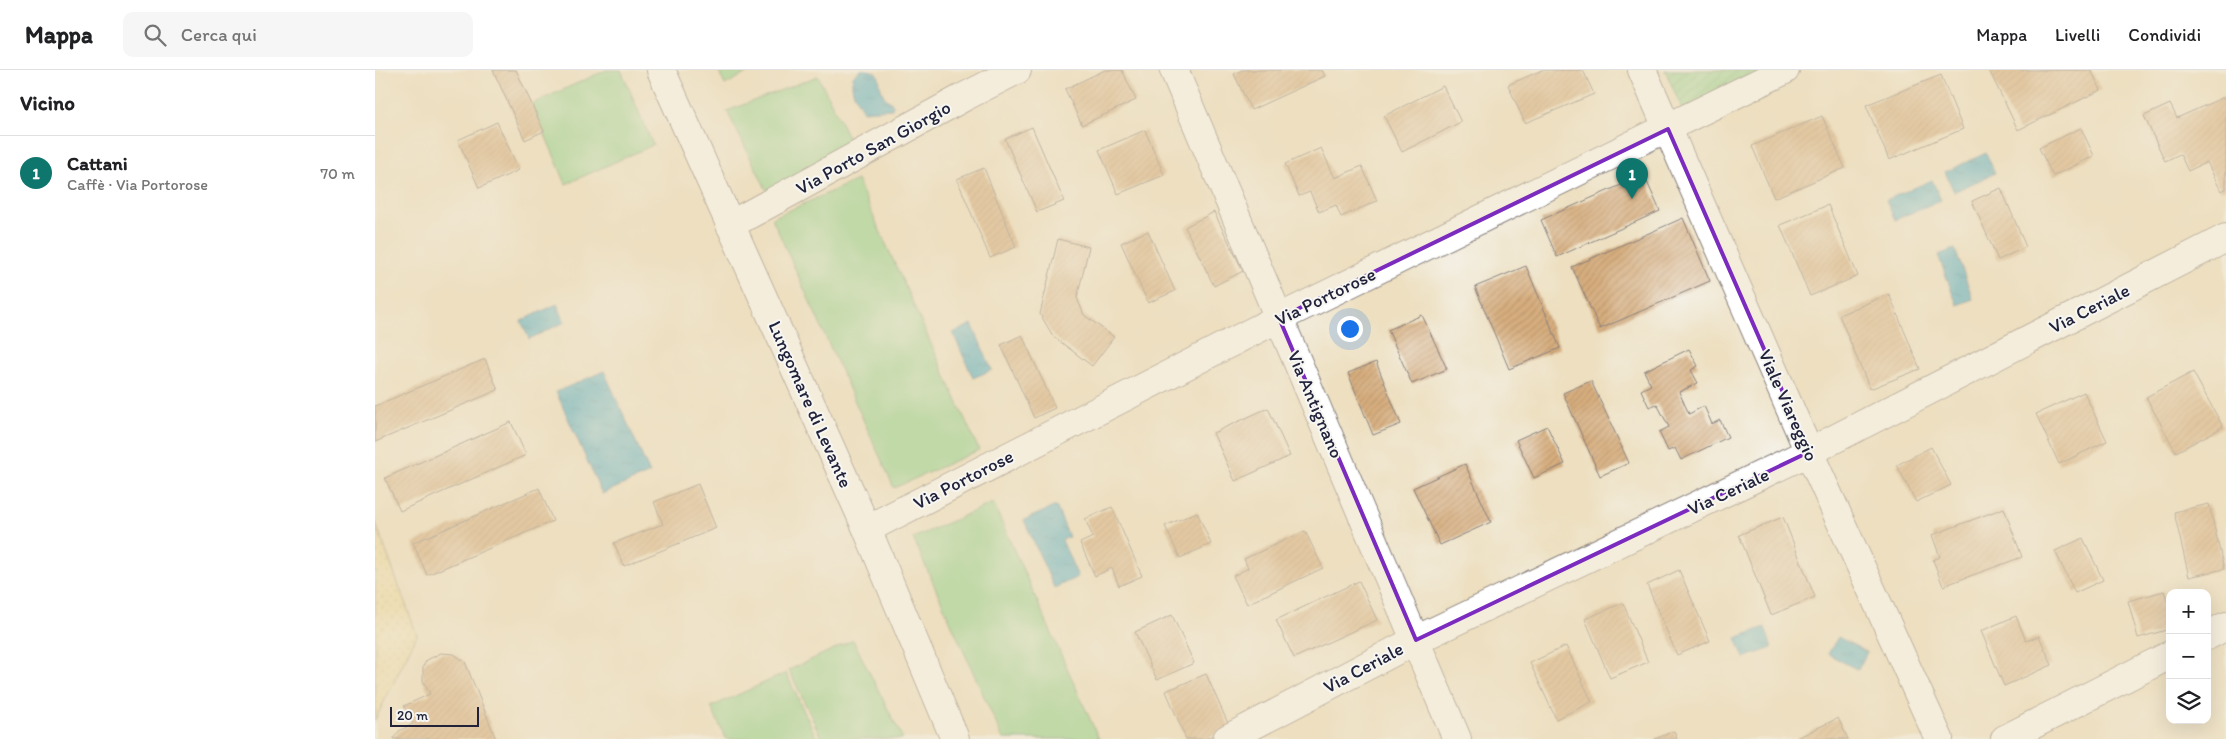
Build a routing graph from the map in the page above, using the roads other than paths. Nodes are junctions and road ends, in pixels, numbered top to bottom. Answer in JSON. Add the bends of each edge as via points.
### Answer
{"nodes":[{"id":1,"x":661,"y":70,"type":"edge"},
{"id":2,"x":1017,"y":70,"type":"edge"},
{"id":3,"x":1174,"y":70,"type":"edge"},
{"id":4,"x":1642,"y":70,"type":"edge"},
{"id":5,"x":1785,"y":70,"type":"edge"},
{"id":6,"x":1668,"y":129,"type":"junction"},
{"id":7,"x":730,"y":225,"type":"junction"},
{"id":8,"x":2226,"y":238,"type":"edge"},
{"id":9,"x":1279,"y":318,"type":"junction"},
{"id":10,"x":1809,"y":452,"type":"junction"},
{"id":11,"x":867,"y":529,"type":"junction"},
{"id":12,"x":2226,"y":626,"type":"edge"},
{"id":13,"x":2211,"y":634,"type":"edge"},
{"id":14,"x":1416,"y":640,"type":"junction"},
{"id":15,"x":2166,"y":657,"type":"edge"},
{"id":16,"x":955,"y":739,"type":"edge"},
{"id":17,"x":1227,"y":739,"type":"edge"},
{"id":18,"x":1457,"y":739,"type":"edge"},
{"id":19,"x":1939,"y":739,"type":"edge"},
{"id":20,"x":2005,"y":739,"type":"edge"}],
"edges":[{"from":1,"to":7,"type":"street","name":"Lungomare di Levante"},
{"from":2,"to":7,"type":"street","name":"Via Porto San Giorgio"},
{"from":3,"to":9,"type":"street","name":"Via Antignano"},
{"from":4,"to":6,"type":"street","name":"Viale Viareggio"},
{"from":5,"to":6,"type":"street","name":"Via Portorose"},
{"from":6,"to":9,"type":"street","name":"Via Portorose"},
{"from":6,"to":10,"type":"street","name":"Viale Viareggio"},
{"from":7,"to":11,"type":"street","name":"Lungomare di Levante"},
{"from":8,"to":10,"type":"street","name":"Via Ceriale"},
{"from":9,"to":11,"type":"street","name":"Via Portorose"},
{"from":9,"to":14,"type":"street","name":"Via Antignano"},
{"from":10,"to":14,"type":"street","name":"Via Ceriale"},
{"from":10,"to":19,"type":"street","name":"Viale Viareggio"},
{"from":11,"to":16,"type":"street","name":"Lungomare di Levante"},
{"from":12,"to":13,"type":"street"},
{"from":14,"to":17,"type":"street","name":"Via Ceriale"},
{"from":14,"to":18,"type":"street","name":"Via Antignano"},
{"from":15,"to":20,"type":"street"}]}
